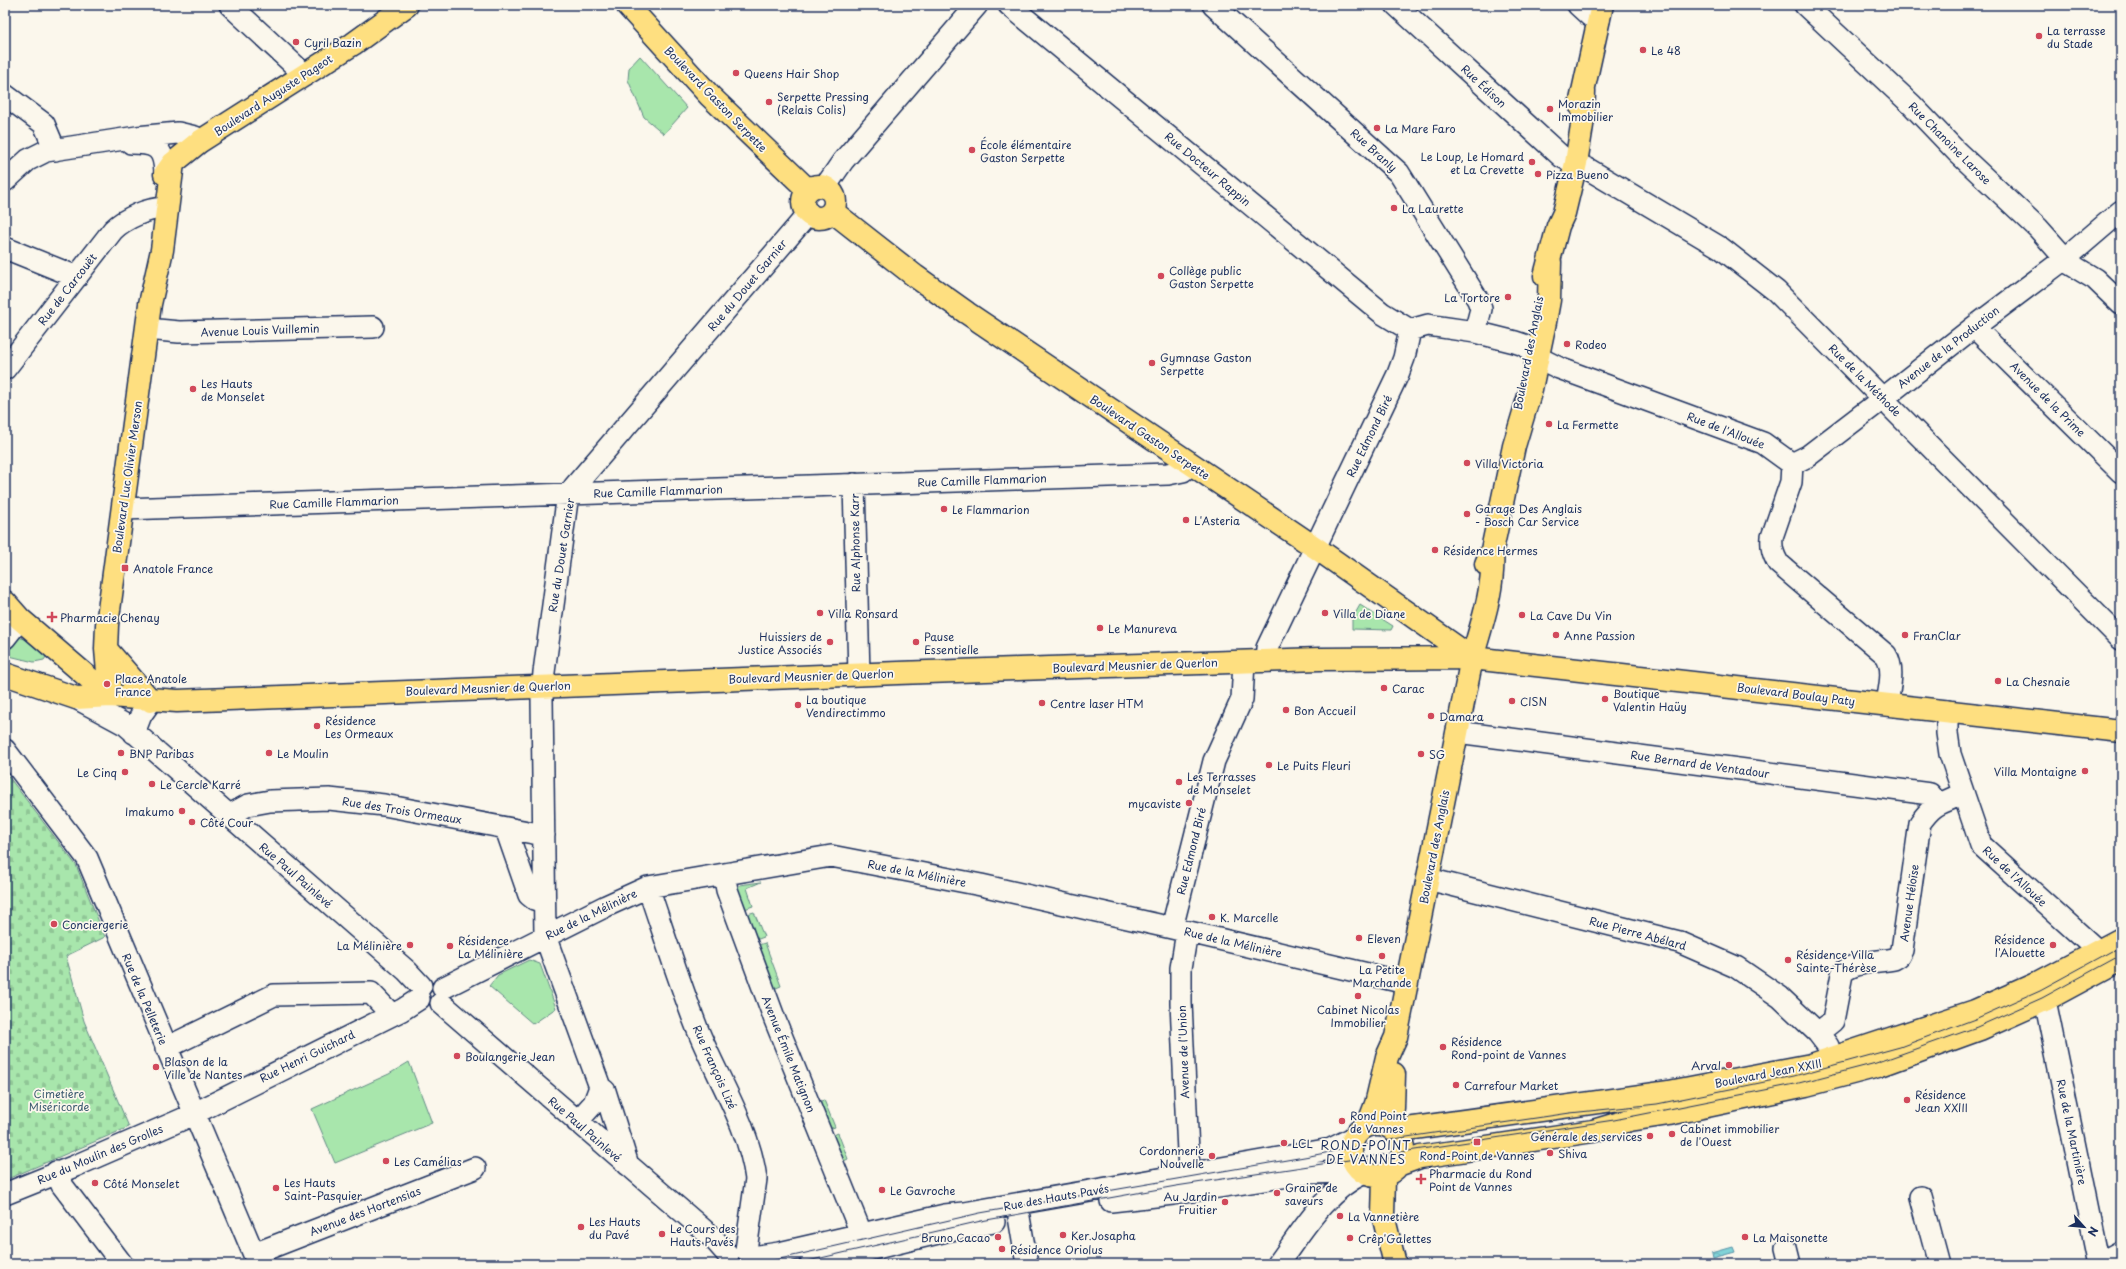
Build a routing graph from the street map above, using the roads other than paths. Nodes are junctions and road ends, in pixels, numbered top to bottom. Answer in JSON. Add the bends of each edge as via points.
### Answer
{"nodes":[{"id":1,"x":230,"y":5,"type":"edge"},
{"id":2,"x":407,"y":5,"type":"edge"},
{"id":3,"x":627,"y":5,"type":"edge"},
{"id":4,"x":977,"y":5,"type":"edge"},
{"id":5,"x":1009,"y":5,"type":"edge"},
{"id":6,"x":1213,"y":5,"type":"edge"},
{"id":7,"x":1396,"y":5,"type":"edge"},
{"id":8,"x":1578,"y":5,"type":"edge"},
{"id":9,"x":1805,"y":5,"type":"edge"},
{"id":10,"x":1600,"y":12,"type":"edge"},
{"id":11,"x":304,"y":75,"type":"junction"},
{"id":12,"x":5,"y":95,"type":"edge"},
{"id":13,"x":199,"y":142,"type":"junction"},
{"id":14,"x":109,"y":143,"type":"junction"},
{"id":15,"x":55,"y":150,"type":"junction"},
{"id":16,"x":1571,"y":161,"type":"junction"},
{"id":17,"x":168,"y":165,"type":"junction"},
{"id":18,"x":5,"y":181,"type":"edge"},
{"id":19,"x":817,"y":189,"type":"junction"},
{"id":20,"x":832,"y":211,"type":"junction"},
{"id":21,"x":2121,"y":211,"type":"edge"},
{"id":22,"x":809,"y":213,"type":"junction"},
{"id":23,"x":161,"y":215,"type":"junction"},
{"id":24,"x":5,"y":248,"type":"edge"},
{"id":25,"x":2071,"y":253,"type":"junction"},
{"id":26,"x":77,"y":277,"type":"junction"},
{"id":27,"x":2121,"y":304,"type":"edge"},
{"id":28,"x":373,"y":327,"type":"dead end"},
{"id":29,"x":1974,"y":327,"type":"junction"},
{"id":30,"x":147,"y":329,"type":"junction"},
{"id":31,"x":1410,"y":330,"type":"junction"},
{"id":32,"x":1475,"y":332,"type":"junction"},
{"id":33,"x":1532,"y":352,"type":"junction"},
{"id":34,"x":5,"y":369,"type":"edge"},
{"id":35,"x":1883,"y":398,"type":"junction"},
{"id":36,"x":1190,"y":464,"type":"junction"},
{"id":37,"x":1792,"y":464,"type":"junction"},
{"id":38,"x":2121,"y":472,"type":"edge"},
{"id":39,"x":854,"y":484,"type":"junction"},
{"id":40,"x":570,"y":493,"type":"junction"},
{"id":41,"x":123,"y":509,"type":"junction"},
{"id":42,"x":1316,"y":548,"type":"junction"},
{"id":43,"x":5,"y":602,"type":"edge"},
{"id":44,"x":20,"y":619,"type":"junction"},
{"id":45,"x":5,"y":638,"type":"edge"},
{"id":46,"x":2121,"y":639,"type":"edge"},
{"id":47,"x":106,"y":650,"type":"junction"},
{"id":48,"x":1472,"y":658,"type":"junction"},
{"id":49,"x":1266,"y":661,"type":"junction"},
{"id":50,"x":1244,"y":662,"type":"junction"},
{"id":51,"x":82,"y":672,"type":"junction"},
{"id":52,"x":859,"y":674,"type":"junction"},
{"id":53,"x":9,"y":675,"type":"edge"},
{"id":54,"x":543,"y":686,"type":"junction"},
{"id":55,"x":110,"y":696,"type":"junction"},
{"id":56,"x":76,"y":698,"type":"junction"},
{"id":57,"x":151,"y":701,"type":"junction"},
{"id":58,"x":1887,"y":704,"type":"junction"},
{"id":59,"x":1947,"y":711,"type":"junction"},
{"id":60,"x":130,"y":729,"type":"junction"},
{"id":61,"x":2121,"y":731,"type":"edge"},
{"id":62,"x":1457,"y":732,"type":"junction"},
{"id":63,"x":5,"y":750,"type":"edge"},
{"id":64,"x":1963,"y":793,"type":"junction"},
{"id":65,"x":1938,"y":804,"type":"junction"},
{"id":66,"x":228,"y":816,"type":"junction"},
{"id":67,"x":506,"y":829,"type":"junction"},
{"id":68,"x":544,"y":835,"type":"junction"},
{"id":69,"x":724,"y":874,"type":"junction"},
{"id":70,"x":1428,"y":879,"type":"junction"},
{"id":71,"x":648,"y":887,"type":"junction"},
{"id":72,"x":544,"y":902,"type":"junction"},
{"id":73,"x":1179,"y":930,"type":"junction"},
{"id":74,"x":545,"y":936,"type":"junction"},
{"id":75,"x":2121,"y":939,"type":"edge"},
{"id":76,"x":2099,"y":952,"type":"junction"},
{"id":77,"x":2121,"y":959,"type":"edge"},
{"id":78,"x":1406,"y":983,"type":"junction"},
{"id":79,"x":420,"y":992,"type":"junction"},
{"id":80,"x":442,"y":995,"type":"junction"},
{"id":81,"x":2044,"y":1000,"type":"junction"},
{"id":82,"x":392,"y":1014,"type":"junction"},
{"id":83,"x":1818,"y":1033,"type":"junction"},
{"id":84,"x":1396,"y":1037,"type":"junction"},
{"id":85,"x":166,"y":1048,"type":"junction"},
{"id":86,"x":1832,"y":1060,"type":"junction"},
{"id":87,"x":600,"y":1087,"type":"junction"},
{"id":88,"x":194,"y":1113,"type":"junction"},
{"id":89,"x":577,"y":1122,"type":"junction"},
{"id":90,"x":1391,"y":1128,"type":"junction"},
{"id":91,"x":1361,"y":1132,"type":"junction"},
{"id":92,"x":628,"y":1165,"type":"junction"},
{"id":93,"x":475,"y":1168,"type":"dead end"},
{"id":94,"x":1376,"y":1170,"type":"junction"},
{"id":95,"x":56,"y":1172,"type":"junction"},
{"id":96,"x":1189,"y":1173,"type":"junction"},
{"id":97,"x":1322,"y":1174,"type":"junction"},
{"id":98,"x":5,"y":1194,"type":"edge"},
{"id":99,"x":1333,"y":1195,"type":"junction"},
{"id":100,"x":1921,"y":1198,"type":"dead end"},
{"id":101,"x":1019,"y":1217,"type":"junction"},
{"id":102,"x":861,"y":1233,"type":"junction"},
{"id":103,"x":2121,"y":1252,"type":"edge"},
{"id":104,"x":744,"y":1258,"type":"edge"},
{"id":105,"x":256,"y":1259,"type":"edge"},
{"id":106,"x":122,"y":1264,"type":"edge"},
{"id":107,"x":812,"y":1264,"type":"edge"},
{"id":108,"x":1027,"y":1264,"type":"edge"},
{"id":109,"x":1278,"y":1264,"type":"edge"},
{"id":110,"x":1395,"y":1264,"type":"edge"},
{"id":111,"x":1938,"y":1264,"type":"edge"},
{"id":112,"x":2099,"y":1264,"type":"edge"}],
"edges":[{"from":1,"to":11,"type":"street"},
{"from":2,"to":11,"type":"main road","name":"Boulevard Auguste Pageot"},
{"from":3,"to":19,"type":"main road","name":"Boulevard Gaston Serpette","via":[[710,96]]},
{"from":4,"to":19,"type":"street"},
{"from":5,"to":31,"type":"street","name":"Rue Docteur Rappin","via":[[1382,313]]},
{"from":6,"to":32,"type":"street","name":"Rue Branly","via":[[1399,173],[1478,300],[1481,309]]},
{"from":7,"to":16,"type":"street","name":"Rue Édison","via":[[1554,150]]},
{"from":8,"to":10,"type":"street","via":[[1590,16]]},
{"from":9,"to":25,"type":"street","name":"Rue Chanoine Larose","via":[[2038,228]]},
{"from":10,"to":16,"type":"main road","name":"Boulevard des Anglais"},
{"from":11,"to":13,"type":"main road","name":"Boulevard Auguste Pageot"},
{"from":12,"to":15,"type":"street","via":[[44,124]]},
{"from":13,"to":14,"type":"street","via":[[195,137],[178,133]]},
{"from":13,"to":17,"type":"main road","name":"Boulevard Auguste Pageot"},
{"from":14,"to":15,"type":"street"},
{"from":14,"to":17,"type":"street","via":[[146,144],[161,151]]},
{"from":15,"to":18,"type":"street","via":[[28,160]]},
{"from":16,"to":33,"type":"main road","name":"Boulevard des Anglais","via":[[1557,211],[1558,226],[1550,262],[1549,300]]},
{"from":16,"to":35,"type":"street","name":"Rue de la Méthode","via":[[1722,248],[1776,291]]},
{"from":17,"to":23,"type":"main road","name":"Boulevard Luc Olivier Merson"},
{"from":19,"to":20,"type":"main road","via":[[832,192]]},
{"from":19,"to":22,"type":"main road","via":[[803,200],[803,205]]},
{"from":20,"to":22,"type":"main road","via":[[820,217]]},
{"from":20,"to":36,"type":"main road","name":"Boulevard Gaston Serpette","via":[[960,308]]},
{"from":21,"to":25,"type":"street","name":"Avenue de la Production"},
{"from":22,"to":40,"type":"street","name":"Rue du Douet Garnier"},
{"from":23,"to":26,"type":"street","name":"Rue de Carcouët","via":[[135,216],[121,222]]},
{"from":23,"to":30,"type":"main road","name":"Boulevard Luc Olivier Merson"},
{"from":24,"to":26,"type":"street"},
{"from":25,"to":27,"type":"street","name":"Rue Chanoine Larose","via":[[2086,259],[2095,279]]},
{"from":25,"to":29,"type":"street","name":"Avenue de la Production"},
{"from":26,"to":34,"type":"street","name":"Rue de Carcouët"},
{"from":28,"to":30,"type":"street","name":"Avenue Louis Vuillemin","via":[[179,332]]},
{"from":29,"to":35,"type":"street","name":"Avenue de la Production"},
{"from":29,"to":38,"type":"street","name":"Avenue de la Prime"},
{"from":30,"to":41,"type":"main road","name":"Boulevard Luc Olivier Merson"},
{"from":31,"to":32,"type":"street","via":[[1428,325]]},
{"from":31,"to":42,"type":"street","name":"Rue Edmond Biré","via":[[1398,374]]},
{"from":32,"to":33,"type":"street","via":[[1515,342]]},
{"from":33,"to":37,"type":"street","name":"Rue de l'Allouée","via":[[1559,368],[1766,444]]},
{"from":33,"to":48,"type":"main road","name":"Boulevard des Anglais","via":[[1531,389],[1514,446],[1492,550],[1493,566],[1486,610]]},
{"from":35,"to":37,"type":"street","name":"Avenue de la Production","via":[[1808,456]]},
{"from":35,"to":46,"type":"street","name":"Rue de la Méthode"},
{"from":36,"to":39,"type":"street","name":"Rue Camille Flammarion","via":[[1183,471],[1168,474]]},
{"from":36,"to":42,"type":"main road","name":"Boulevard Gaston Serpette"},
{"from":37,"to":58,"type":"street","via":[[1791,482],[1772,537],[1771,547],[1774,555],[1778,563],[1890,660]]},
{"from":39,"to":40,"type":"street","name":"Rue Camille Flammarion"},
{"from":39,"to":52,"type":"street","name":"Rue Alphonse Karr"},
{"from":40,"to":41,"type":"street","name":"Rue Camille Flammarion"},
{"from":40,"to":54,"type":"street","name":"Rue du Douet Garnier"},
{"from":41,"to":47,"type":"main road","name":"Boulevard Luc Olivier Merson"},
{"from":42,"to":48,"type":"main road","name":"Boulevard Gaston Serpette"},
{"from":42,"to":49,"type":"street","name":"Rue Edmond Biré","via":[[1267,648]]},
{"from":43,"to":44,"type":"main road"},
{"from":44,"to":45,"type":"street"},
{"from":44,"to":51,"type":"main road"},
{"from":47,"to":51,"type":"main road"},
{"from":47,"to":55,"type":"main road"},
{"from":47,"to":57,"type":"main road"},
{"from":48,"to":49,"type":"main road","name":"Boulevard Meusnier de Querlon"},
{"from":48,"to":58,"type":"main road","name":"Boulevard Boulay Paty"},
{"from":48,"to":62,"type":"main road","name":"Boulevard des Anglais"},
{"from":49,"to":50,"type":"main road","name":"Boulevard Meusnier de Querlon"},
{"from":50,"to":52,"type":"main road","name":"Boulevard Meusnier de Querlon"},
{"from":50,"to":73,"type":"street","name":"Rue Edmond Biré","via":[[1242,699],[1214,761]]},
{"from":51,"to":53,"type":"main road","via":[[55,678]]},
{"from":51,"to":55,"type":"main road"},
{"from":52,"to":54,"type":"main road","name":"Boulevard Meusnier de Querlon"},
{"from":53,"to":56,"type":"main road"},
{"from":54,"to":57,"type":"main road","name":"Boulevard Meusnier de Querlon"},
{"from":54,"to":68,"type":"street","name":"Rue du Douet Garnier"},
{"from":55,"to":56,"type":"main road"},
{"from":55,"to":57,"type":"main road"},
{"from":55,"to":60,"type":"street"},
{"from":56,"to":60,"type":"street"},
{"from":57,"to":60,"type":"street"},
{"from":58,"to":59,"type":"main road","name":"Boulevard Boulay Paty"},
{"from":59,"to":61,"type":"main road","name":"Boulevard Boulay Paty"},
{"from":59,"to":64,"type":"street","name":"Rue de l'Allouée","via":[[1946,732],[1950,754]]},
{"from":60,"to":66,"type":"street","name":"Rue Paul Painlevé"},
{"from":62,"to":65,"type":"street","name":"Rue Bernard de Ventadour","via":[[1930,794]]},
{"from":62,"to":70,"type":"main road","name":"Boulevard des Anglais"},
{"from":63,"to":85,"type":"street","name":"Rue de la Pelleterie","via":[[87,858]]},
{"from":64,"to":65,"type":"street","name":"Avenue Héloïse"},
{"from":64,"to":76,"type":"street","name":"Rue de l'Allouée","via":[[1981,845]]},
{"from":65,"to":83,"type":"street","name":"Avenue Héloïse","via":[[1920,823],[1902,950],[1899,956],[1852,966],[1845,970],[1842,974],[1833,1021]]},
{"from":66,"to":67,"type":"street","name":"Rue des Trois Ormeaux","via":[[248,805],[270,801],[329,799],[384,805]]},
{"from":66,"to":79,"type":"street","name":"Rue Paul Painlevé","via":[[407,971]]},
{"from":67,"to":68,"type":"street","name":"Rue des Trois Ormeaux"},
{"from":67,"to":72,"type":"street","via":[[529,895]]},
{"from":68,"to":72,"type":"street","name":"Rue du Douet Garnier"},
{"from":69,"to":71,"type":"street","name":"Rue de la Mélinière"},
{"from":69,"to":73,"type":"street","name":"Rue de la Mélinière","via":[[831,856],[981,885]]},
{"from":69,"to":102,"type":"street","name":"Avenue Émile Matignon","via":[[727,890],[775,1020]]},
{"from":70,"to":78,"type":"main road","name":"Boulevard des Anglais"},
{"from":70,"to":83,"type":"street","name":"Rue Pierre Abélard","via":[[1679,942],[1736,967],[1780,997]]},
{"from":71,"to":74,"type":"street","name":"Rue de la Mélinière"},
{"from":71,"to":104,"type":"street","name":"Rue François Lizé","via":[[697,1029],[739,1122],[754,1168],[756,1179]]},
{"from":72,"to":74,"type":"street","name":"Rue du Douet Garnier"},
{"from":73,"to":78,"type":"street","name":"Rue de la Mélinière"},
{"from":73,"to":96,"type":"street","name":"Avenue de l'Union"},
{"from":74,"to":80,"type":"street","name":"Rue de la Mélinière"},
{"from":74,"to":87,"type":"street"},
{"from":75,"to":76,"type":"main road","name":"Boulevard Jean XXIII"},
{"from":76,"to":86,"type":"main road","name":"Boulevard Jean XXIII","via":[[2028,988],[1975,1010]]},
{"from":77,"to":81,"type":"main road","name":"Boulevard Jean XXIII"},
{"from":78,"to":84,"type":"main road","name":"Boulevard des Anglais"},
{"from":79,"to":80,"type":"street","via":[[424,1005],[431,1007]]},
{"from":79,"to":82,"type":"street","name":"Rue Henri Guichard"},
{"from":80,"to":89,"type":"street","name":"Rue Paul Painlevé"},
{"from":81,"to":94,"type":"main road","name":"Boulevard Jean XXIII","via":[[1980,1029],[1924,1050],[1878,1066],[1814,1083],[1630,1120],[1593,1131],[1420,1157]]},
{"from":81,"to":112,"type":"street","name":"Rue de la Martinière"},
{"from":82,"to":85,"type":"street","via":[[371,992],[274,995]]},
{"from":82,"to":88,"type":"street","name":"Rue Henri Guichard"},
{"from":83,"to":86,"type":"street","name":"Rue Pierre Abélard","via":[[1828,1046]]},
{"from":84,"to":90,"type":"main road","name":"Boulevard des Anglais"},
{"from":84,"to":91,"type":"main road","name":"Boulevard des Anglais","via":[[1387,1057],[1376,1104]]},
{"from":85,"to":88,"type":"street","name":"Rue de la Pelleterie"},
{"from":86,"to":90,"type":"main road","name":"Boulevard Jean XXIII","via":[[1670,1092],[1400,1130]]},
{"from":87,"to":89,"type":"street","via":[[594,1103]]},
{"from":87,"to":92,"type":"street","via":[[604,1092]]},
{"from":88,"to":95,"type":"street","name":"Rue du Moulin des Grolles"},
{"from":88,"to":105,"type":"street","name":"Rue de la Pelleterie"},
{"from":89,"to":92,"type":"street","name":"Rue Paul Painlevé"},
{"from":90,"to":91,"type":"main road","via":[[1380,1123]]},
{"from":90,"to":94,"type":"main road","via":[[1400,1138],[1403,1154]]},
{"from":91,"to":94,"type":"main road","via":[[1351,1151],[1353,1160]]},
{"from":91,"to":96,"type":"street","name":"Rue des Hauts Pavés","via":[[1331,1149]]},
{"from":92,"to":104,"type":"street","name":"Rue Paul Painlevé","via":[[713,1238]]},
{"from":93,"to":105,"type":"street","name":"Avenue des Hortensias"},
{"from":94,"to":97,"type":"street","name":"Rue des Hauts Pavés"},
{"from":94,"to":99,"type":"street","via":[[1353,1178]]},
{"from":94,"to":110,"type":"main road","via":[[1383,1215]]},
{"from":95,"to":98,"type":"street","name":"Rue du Moulin des Grolles"},
{"from":95,"to":106,"type":"street","via":[[62,1185]]},
{"from":96,"to":102,"type":"street","name":"Rue des Hauts Pavés","via":[[945,1215]]},
{"from":97,"to":99,"type":"street"},
{"from":97,"to":101,"type":"street","name":"Rue des Hauts Pavés","via":[[1308,1173],[1173,1194],[1134,1197]]},
{"from":99,"to":109,"type":"street","via":[[1320,1206]]},
{"from":100,"to":111,"type":"street"},
{"from":101,"to":107,"type":"street","name":"Rue des Hauts Pavés"},
{"from":101,"to":108,"type":"street"},
{"from":102,"to":104,"type":"street","name":"Rue des Hauts Pavés","via":[[779,1253]]},
{"from":103,"to":112,"type":"street"}]}
